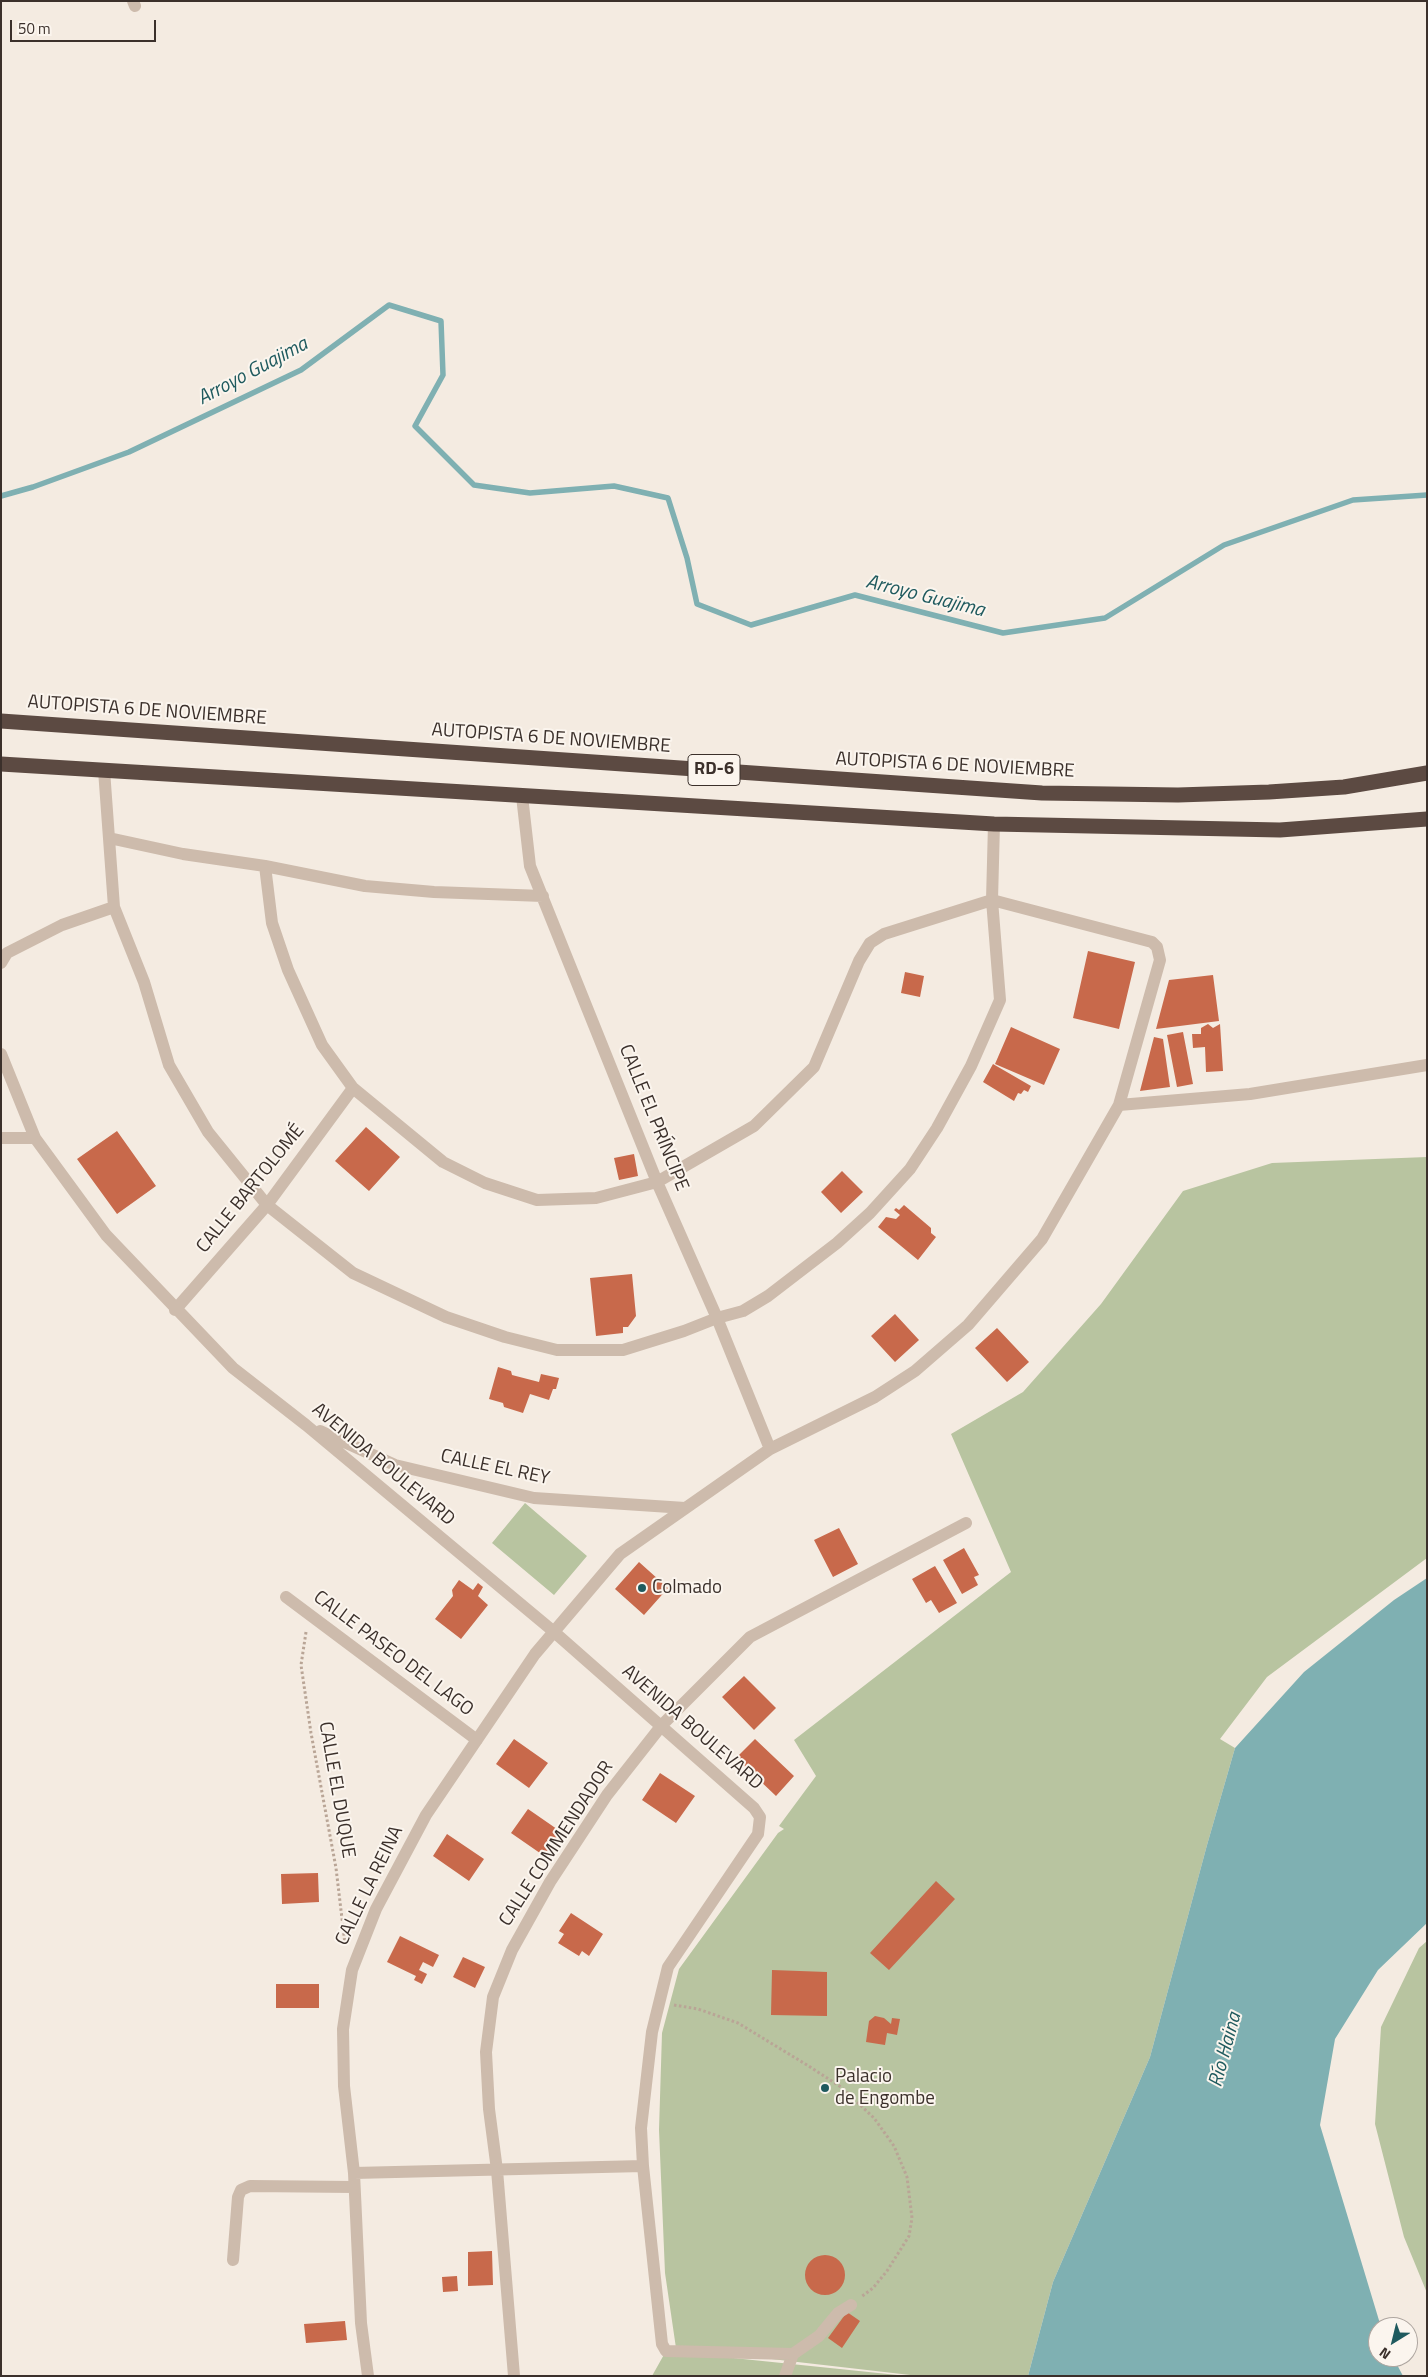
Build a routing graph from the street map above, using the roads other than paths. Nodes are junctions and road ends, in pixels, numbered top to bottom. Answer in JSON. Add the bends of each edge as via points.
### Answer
{"nodes":[{"id":1,"x":1,"y":722,"type":"edge"},
{"id":2,"x":1,"y":764,"type":"edge"},
{"id":3,"x":104,"y":770,"type":"junction"},
{"id":4,"x":1427,"y":773,"type":"edge"},
{"id":5,"x":522,"y":796,"type":"junction"},
{"id":6,"x":1427,"y":819,"type":"edge"},
{"id":7,"x":994,"y":824,"type":"junction"},
{"id":8,"x":109,"y":838,"type":"junction"},
{"id":9,"x":264,"y":866,"type":"junction"},
{"id":10,"x":543,"y":896,"type":"junction"},
{"id":11,"x":992,"y":900,"type":"junction"},
{"id":12,"x":114,"y":907,"type":"junction"},
{"id":13,"x":1,"y":963,"type":"edge"},
{"id":14,"x":1,"y":1054,"type":"edge"},
{"id":15,"x":1427,"y":1065,"type":"edge"},
{"id":16,"x":353,"y":1088,"type":"junction"},
{"id":17,"x":1120,"y":1105,"type":"junction"},
{"id":18,"x":1,"y":1138,"type":"edge"},
{"id":19,"x":34,"y":1138,"type":"junction"},
{"id":20,"x":657,"y":1182,"type":"junction"},
{"id":21,"x":268,"y":1205,"type":"junction"},
{"id":22,"x":176,"y":1310,"type":"junction"},
{"id":23,"x":717,"y":1318,"type":"junction"},
{"id":24,"x":306,"y":1425,"type":"junction"},
{"id":25,"x":770,"y":1449,"type":"junction"},
{"id":26,"x":685,"y":1508,"type":"junction"},
{"id":27,"x":966,"y":1523,"type":"dead end"},
{"id":28,"x":286,"y":1597,"type":"dead end"},
{"id":29,"x":553,"y":1631,"type":"junction"},
{"id":30,"x":662,"y":1725,"type":"junction"},
{"id":31,"x":477,"y":1740,"type":"junction"},
{"id":32,"x":643,"y":2166,"type":"junction"},
{"id":33,"x":497,"y":2170,"type":"junction"},
{"id":34,"x":354,"y":2173,"type":"junction"},
{"id":35,"x":354,"y":2188,"type":"junction"},
{"id":36,"x":233,"y":2260,"type":"dead end"},
{"id":37,"x":851,"y":2305,"type":"road end"},
{"id":38,"x":793,"y":2354,"type":"junction"},
{"id":39,"x":368,"y":2376,"type":"edge"},
{"id":40,"x":514,"y":2376,"type":"edge"},
{"id":41,"x":786,"y":2376,"type":"edge"}],
"edges":[{"from":1,"to":4,"type":"highway","name":"AUTOPISTA 6 DE NOVIEMBRE","number":"RD-6","via":[[1042,793],[1178,795],[1268,792],[1344,787]]},
{"from":2,"to":3,"type":"highway","number":"RD-6"},
{"from":3,"to":5,"type":"highway","number":"RD-6"},
{"from":3,"to":8,"type":"street"},
{"from":5,"to":7,"type":"highway","number":"RD-6"},
{"from":5,"to":10,"type":"street","name":"CALLE EL PRÍNCIPE","via":[[530,866]]},
{"from":6,"to":7,"type":"highway","number":"RD-6","via":[[1280,830]]},
{"from":7,"to":11,"type":"street"},
{"from":8,"to":9,"type":"street","via":[[183,854]]},
{"from":8,"to":12,"type":"street"},
{"from":9,"to":10,"type":"street","via":[[366,886]]},
{"from":9,"to":16,"type":"street","via":[[272,923],[288,970],[322,1045]]},
{"from":10,"to":20,"type":"street","name":"CALLE EL PRÍNCIPE"},
{"from":11,"to":17,"type":"street","name":"CALLE LA REINA","via":[[1152,942],[1157,947],[1160,960]]},
{"from":11,"to":20,"type":"street","via":[[884,934],[870,943],[859,961],[814,1067],[754,1126]]},
{"from":11,"to":23,"type":"street","via":[[1000,1000],[971,1066],[938,1128],[910,1169],[837,1243],[760,1301],[743,1311]]},
{"from":12,"to":13,"type":"street","via":[[54,929],[7,953]]},
{"from":12,"to":21,"type":"street","via":[[144,982],[168,1065],[208,1132]]},
{"from":14,"to":19,"type":"street","name":"AVENIDA BOULEVARD"},
{"from":15,"to":17,"type":"street","via":[[1250,1094]]},
{"from":16,"to":20,"type":"street","via":[[444,1162],[485,1182],[537,1200],[596,1198]]},
{"from":16,"to":21,"type":"street","name":"CALLE BARTOLOMÉ"},
{"from":17,"to":25,"type":"street","name":"CALLE LA REINA","via":[[1042,1239],[968,1325],[915,1371],[875,1397]]},
{"from":18,"to":19,"type":"street"},
{"from":19,"to":22,"type":"street","name":"AVENIDA BOULEVARD","via":[[106,1235]]},
{"from":20,"to":23,"type":"street","name":"CALLE EL PRÍNCIPE"},
{"from":21,"to":22,"type":"street","name":"CALLE BARTOLOMÉ"},
{"from":21,"to":23,"type":"street","via":[[352,1273],[446,1317],[505,1337],[557,1350],[623,1350]]},
{"from":22,"to":24,"type":"street","name":"AVENIDA BOULEVARD","via":[[233,1368]]},
{"from":23,"to":25,"type":"street","name":"CALLE EL PRÍNCIPE"},
{"from":24,"to":26,"type":"street","name":"CALLE EL REY","via":[[395,1465],[534,1498]]},
{"from":24,"to":29,"type":"street","name":"AVENIDA BOULEVARD"},
{"from":25,"to":26,"type":"street","name":"CALLE LA REINA"},
{"from":26,"to":29,"type":"street","name":"CALLE LA REINA","via":[[620,1554]]},
{"from":27,"to":30,"type":"street","name":"CALLE COMMENDADOR","via":[[750,1637]]},
{"from":28,"to":31,"type":"street","name":"CALLE PASEO DEL LAGO"},
{"from":29,"to":30,"type":"street","name":"AVENIDA BOULEVARD"},
{"from":29,"to":31,"type":"street","name":"CALLE LA REINA"},
{"from":30,"to":32,"type":"street","name":"AVENIDA BOULEVARD","via":[[760,1817],[758,1834],[668,1967],[652,2032],[641,2128]]},
{"from":30,"to":33,"type":"street","name":"CALLE COMMENDADOR","via":[[607,1795],[550,1882],[512,1950],[494,1997],[486,2052]]},
{"from":31,"to":34,"type":"street","name":"CALLE LA REINA","via":[[426,1815],[376,1909],[352,1970],[343,2029],[344,2086]]},
{"from":32,"to":33,"type":"street"},
{"from":32,"to":38,"type":"street","via":[[663,2348],[666,2351]]},
{"from":33,"to":34,"type":"street"},
{"from":33,"to":40,"type":"street","name":"CALLE COMMENDADOR"},
{"from":34,"to":35,"type":"street","name":"CALLE LA REINA"},
{"from":35,"to":36,"type":"street","via":[[250,2186],[241,2190]]},
{"from":35,"to":39,"type":"street","name":"CALLE LA REINA","via":[[361,2323]]},
{"from":37,"to":38,"type":"street"},
{"from":38,"to":41,"type":"street"}]}
